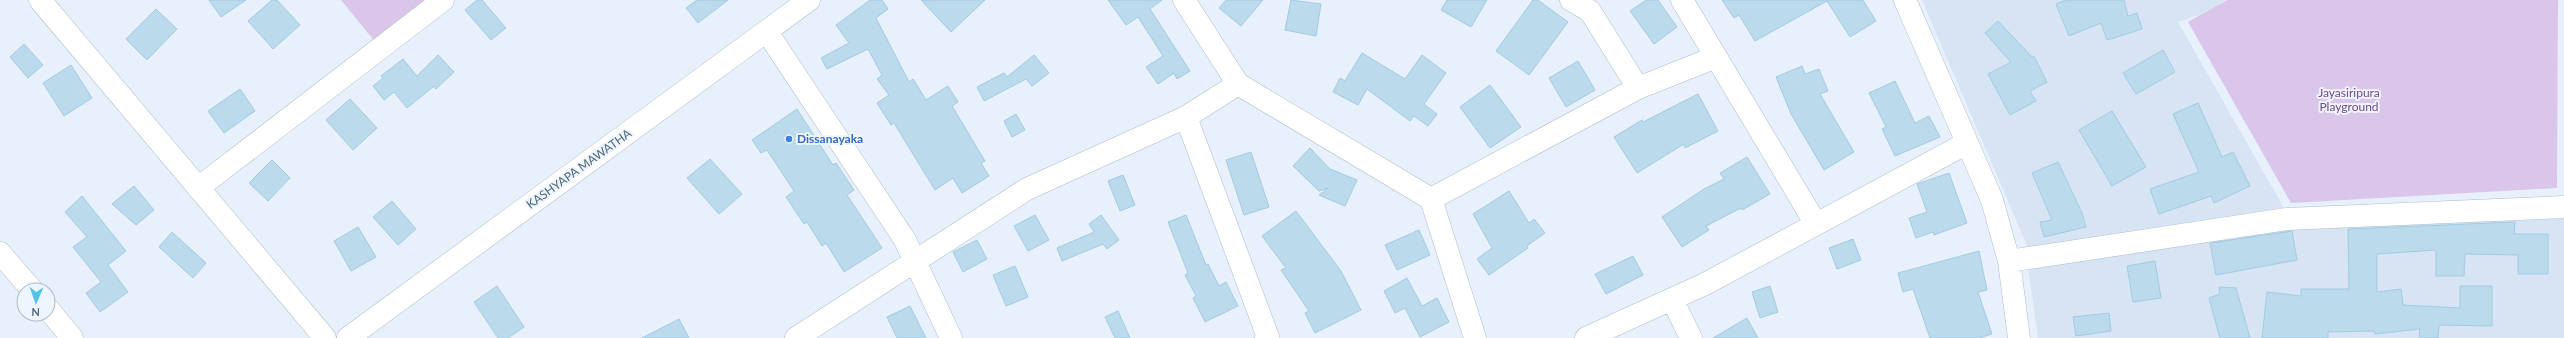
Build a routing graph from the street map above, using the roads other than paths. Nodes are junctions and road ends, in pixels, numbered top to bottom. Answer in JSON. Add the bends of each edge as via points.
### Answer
{"nodes":[{"id":1,"x":40,"y":0,"type":"edge"},
{"id":2,"x":443,"y":0,"type":"edge"},
{"id":3,"x":809,"y":0,"type":"edge"},
{"id":4,"x":1184,"y":0,"type":"edge"},
{"id":5,"x":1571,"y":0,"type":"edge"},
{"id":6,"x":1682,"y":0,"type":"edge"},
{"id":7,"x":1906,"y":0,"type":"edge"},
{"id":8,"x":767,"y":32,"type":"junction"},
{"id":9,"x":1716,"y":57,"type":"junction"},
{"id":10,"x":1238,"y":84,"type":"junction"},
{"id":11,"x":1638,"y":88,"type":"junction"},
{"id":12,"x":1186,"y":117,"type":"junction"},
{"id":13,"x":1967,"y":143,"type":"junction"},
{"id":14,"x":198,"y":188,"type":"junction"},
{"id":15,"x":1430,"y":199,"type":"junction"},
{"id":16,"x":2564,"y":207,"type":"edge"},
{"id":17,"x":1816,"y":224,"type":"junction"},
{"id":18,"x":0,"y":253,"type":"edge"},
{"id":19,"x":915,"y":261,"type":"junction"},
{"id":20,"x":2009,"y":261,"type":"junction"},
{"id":21,"x":25,"y":282,"type":"edge"},
{"id":22,"x":1672,"y":299,"type":"junction"},
{"id":23,"x":56,"y":319,"type":"edge"},
{"id":24,"x":72,"y":338,"type":"edge"},
{"id":25,"x":325,"y":338,"type":"edge"},
{"id":26,"x":348,"y":338,"type":"edge"},
{"id":27,"x":796,"y":338,"type":"edge"},
{"id":28,"x":951,"y":338,"type":"edge"},
{"id":29,"x":1266,"y":338,"type":"edge"},
{"id":30,"x":1475,"y":338,"type":"edge"},
{"id":31,"x":1586,"y":338,"type":"edge"},
{"id":32,"x":1691,"y":338,"type":"edge"},
{"id":33,"x":2018,"y":338,"type":"edge"}],
"edges":[{"from":1,"to":14,"type":"street"},
{"from":2,"to":14,"type":"street"},
{"from":3,"to":8,"type":"street","name":"KASHYAPA MAWATHA"},
{"from":4,"to":10,"type":"street"},
{"from":5,"to":11,"type":"street","via":[[1590,12]]},
{"from":6,"to":9,"type":"street"},
{"from":7,"to":13,"type":"street"},
{"from":8,"to":19,"type":"street","via":[[905,240]]},
{"from":8,"to":26,"type":"street","name":"KASHYAPA MAWATHA"},
{"from":9,"to":11,"type":"street"},
{"from":9,"to":17,"type":"street"},
{"from":10,"to":12,"type":"street"},
{"from":10,"to":15,"type":"street"},
{"from":11,"to":15,"type":"street"},
{"from":12,"to":19,"type":"street","via":[[1027,189]]},
{"from":12,"to":29,"type":"street","via":[[1268,337]]},
{"from":13,"to":17,"type":"street"},
{"from":13,"to":20,"type":"street","via":[[1992,200]]},
{"from":14,"to":25,"type":"street"},
{"from":15,"to":30,"type":"street"},
{"from":16,"to":20,"type":"street","via":[[2287,219]]},
{"from":17,"to":22,"type":"street"},
{"from":18,"to":21,"type":"street"},
{"from":19,"to":27,"type":"street"},
{"from":19,"to":28,"type":"street"},
{"from":20,"to":33,"type":"street"},
{"from":22,"to":31,"type":"street"},
{"from":22,"to":32,"type":"street"},
{"from":23,"to":24,"type":"street"}]}
